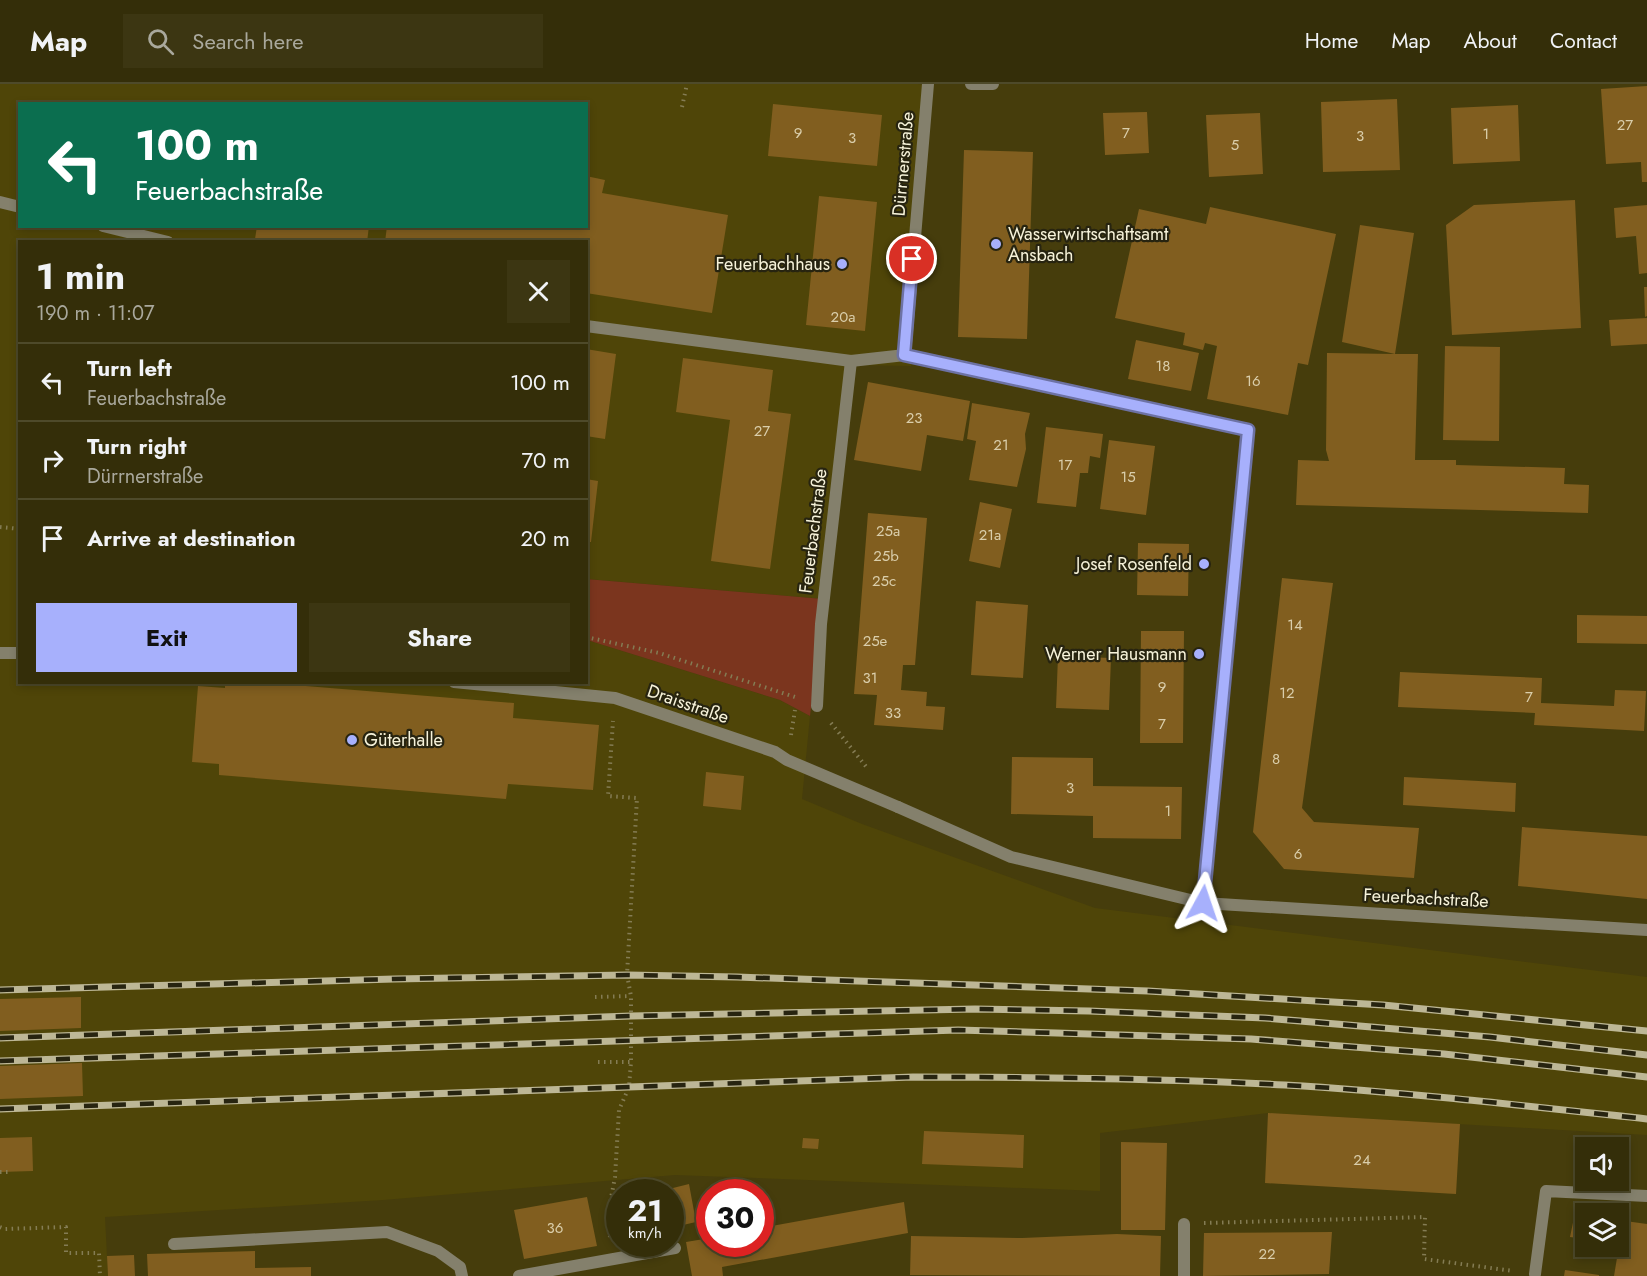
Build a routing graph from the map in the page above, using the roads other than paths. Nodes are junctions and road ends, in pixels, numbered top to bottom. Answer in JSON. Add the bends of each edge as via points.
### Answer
{"nodes":[{"id":1,"x":928,"y":84,"type":"edge"},
{"id":2,"x":971,"y":84,"type":"edge"},
{"id":3,"x":993,"y":84,"type":"edge"},
{"id":4,"x":0,"y":202,"type":"edge"},
{"id":5,"x":18,"y":206,"type":"edge"},
{"id":6,"x":111,"y":228,"type":"edge"},
{"id":7,"x":160,"y":240,"type":"edge"},
{"id":8,"x":588,"y":326,"type":"edge"},
{"id":9,"x":904,"y":355,"type":"junction"},
{"id":10,"x":851,"y":361,"type":"junction"},
{"id":11,"x":0,"y":653,"type":"edge"},
{"id":12,"x":18,"y":653,"type":"edge"},
{"id":13,"x":474,"y":684,"type":"edge"},
{"id":14,"x":818,"y":706,"type":"road end"},
{"id":15,"x":898,"y":807,"type":"joint"},
{"id":16,"x":1203,"y":903,"type":"junction"},
{"id":17,"x":1647,"y":930,"type":"edge"},
{"id":18,"x":1647,"y":1196,"type":"edge"},
{"id":19,"x":1184,"y":1224,"type":"road end"},
{"id":20,"x":174,"y":1244,"type":"dead end"},
{"id":21,"x":624,"y":1257,"type":"edge"},
{"id":22,"x":1535,"y":1274,"type":"road end"},
{"id":23,"x":462,"y":1276,"type":"edge"},
{"id":24,"x":519,"y":1276,"type":"edge"},
{"id":25,"x":1184,"y":1276,"type":"edge"}],
"edges":[{"from":1,"to":9,"type":"street","name":"Dürrnerstraße"},
{"from":2,"to":3,"type":"street"},
{"from":4,"to":5,"type":"street"},
{"from":6,"to":7,"type":"street"},
{"from":8,"to":10,"type":"street"},
{"from":9,"to":10,"type":"street"},
{"from":9,"to":16,"type":"street","via":[[1248,430]]},
{"from":10,"to":14,"type":"street","name":"Feuerbachstraße","via":[[820,624]]},
{"from":11,"to":12,"type":"street"},
{"from":13,"to":15,"type":"street","name":"Draisstraße","via":[[615,698],[775,752]]},
{"from":15,"to":16,"type":"street","name":"Feuerbachstraße","via":[[1011,857]]},
{"from":16,"to":17,"type":"street","name":"Feuerbachstraße"},
{"from":18,"to":22,"type":"street","via":[[1546,1191]]},
{"from":19,"to":25,"type":"street"},
{"from":20,"to":23,"type":"street","via":[[387,1232],[438,1251],[460,1267]]},
{"from":21,"to":24,"type":"street"}]}
